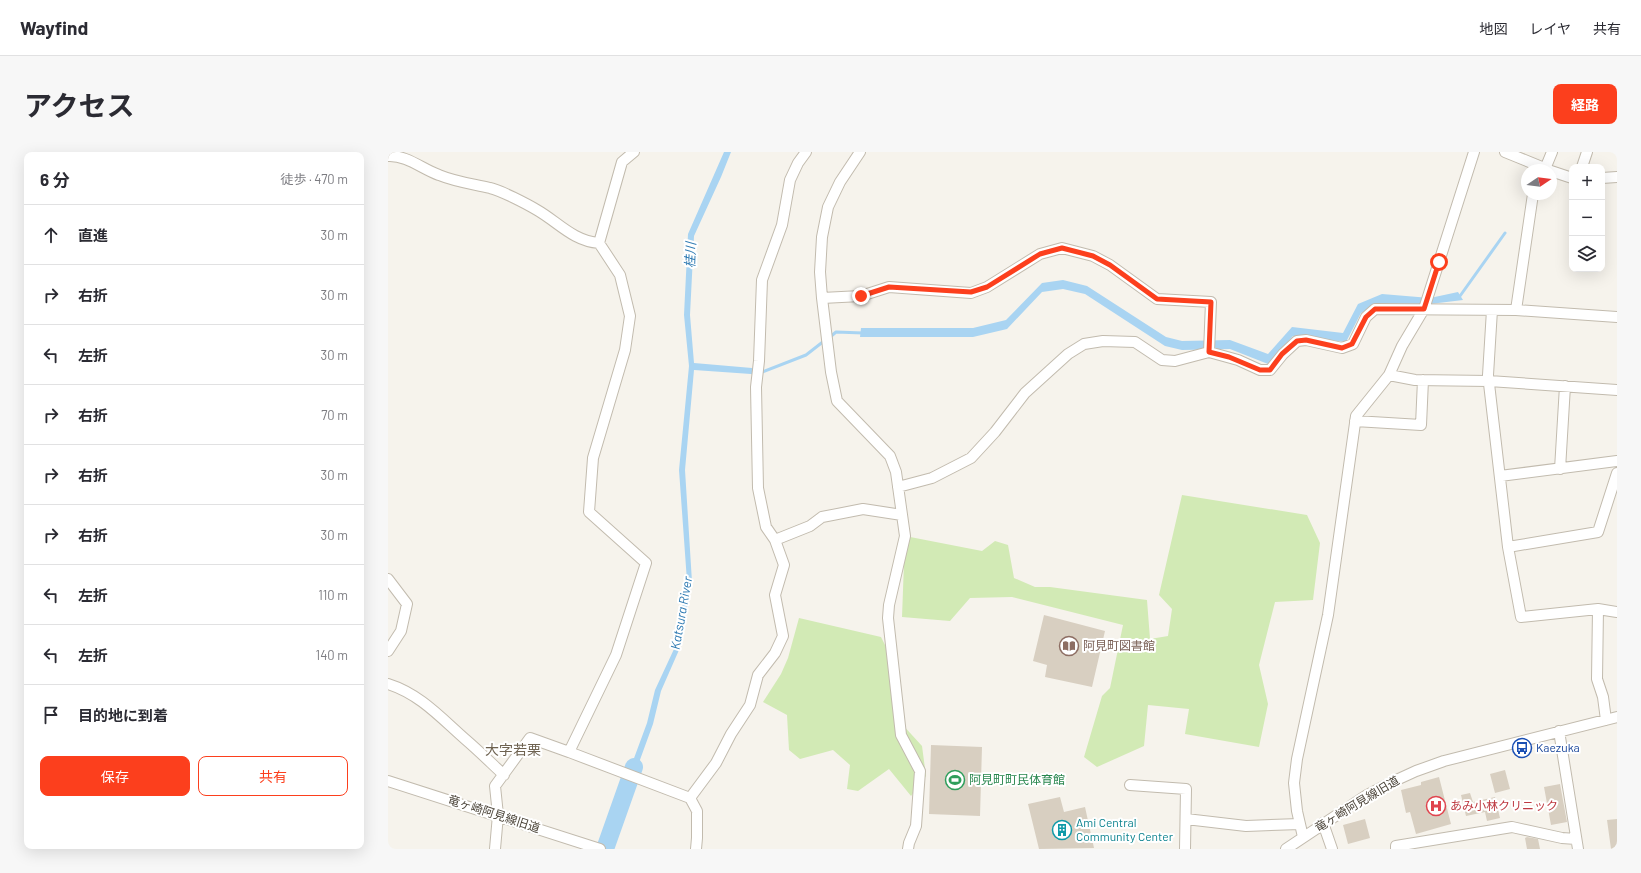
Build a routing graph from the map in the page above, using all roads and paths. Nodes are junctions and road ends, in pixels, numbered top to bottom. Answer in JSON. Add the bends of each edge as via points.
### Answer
{"nodes":[{"id":1,"x":634,"y":152,"type":"edge"},
{"id":2,"x":806,"y":152,"type":"edge"},
{"id":3,"x":860,"y":152,"type":"edge"},
{"id":4,"x":1474,"y":152,"type":"edge"},
{"id":5,"x":1505,"y":152,"type":"edge"},
{"id":6,"x":1552,"y":152,"type":"edge"},
{"id":7,"x":1587,"y":152,"type":"edge"},
{"id":8,"x":388,"y":156,"type":"edge"},
{"id":9,"x":1533,"y":164,"type":"edge"},
{"id":10,"x":1546,"y":164,"type":"edge"},
{"id":11,"x":1583,"y":164,"type":"edge"},
{"id":12,"x":1557,"y":173,"type":"edge"},
{"id":13,"x":1569,"y":177,"type":"edge"},
{"id":14,"x":1617,"y":177,"type":"edge"},
{"id":15,"x":1605,"y":178,"type":"edge"},
{"id":16,"x":1531,"y":200,"type":"edge"},
{"id":17,"x":599,"y":243,"type":"junction"},
{"id":18,"x":822,"y":298,"type":"junction"},
{"id":19,"x":1424,"y":309,"type":"junction"},
{"id":20,"x":1492,"y":310,"type":"junction"},
{"id":21,"x":1516,"y":310,"type":"junction"},
{"id":22,"x":1617,"y":317,"type":"edge"},
{"id":23,"x":1209,"y":352,"type":"junction"},
{"id":24,"x":1389,"y":375,"type":"junction"},
{"id":25,"x":1423,"y":380,"type":"junction"},
{"id":26,"x":1489,"y":381,"type":"junction"},
{"id":27,"x":1565,"y":386,"type":"junction"},
{"id":28,"x":1617,"y":390,"type":"edge"},
{"id":29,"x":1355,"y":421,"type":"junction"},
{"id":30,"x":1617,"y":461,"type":"edge"},
{"id":31,"x":1560,"y":468,"type":"junction"},
{"id":32,"x":1617,"y":473,"type":"edge"},
{"id":33,"x":1500,"y":476,"type":"junction"},
{"id":34,"x":898,"y":487,"type":"junction"},
{"id":35,"x":902,"y":515,"type":"junction"},
{"id":36,"x":775,"y":540,"type":"junction"},
{"id":37,"x":1508,"y":547,"type":"junction"},
{"id":38,"x":388,"y":579,"type":"edge"},
{"id":39,"x":1598,"y":609,"type":"junction"},
{"id":40,"x":1617,"y":612,"type":"edge"},
{"id":41,"x":388,"y":651,"type":"edge"},
{"id":42,"x":388,"y":684,"type":"edge"},
{"id":43,"x":1617,"y":717,"type":"edge"},
{"id":44,"x":1606,"y":720,"type":"junction"},
{"id":45,"x":1559,"y":731,"type":"junction"},
{"id":46,"x":569,"y":752,"type":"junction"},
{"id":47,"x":504,"y":775,"type":"junction"},
{"id":48,"x":388,"y":781,"type":"edge"},
{"id":49,"x":1130,"y":784,"type":"dead end"},
{"id":50,"x":690,"y":798,"type":"junction"},
{"id":51,"x":498,"y":815,"type":"junction"},
{"id":52,"x":1186,"y":819,"type":"junction"},
{"id":53,"x":1323,"y":823,"type":"junction"},
{"id":54,"x":1300,"y":824,"type":"junction"},
{"id":55,"x":1303,"y":837,"type":"junction"},
{"id":56,"x":1576,"y":839,"type":"junction"},
{"id":57,"x":598,"y":848,"type":"edge"},
{"id":58,"x":495,"y":849,"type":"edge"},
{"id":59,"x":696,"y":849,"type":"edge"},
{"id":60,"x":908,"y":849,"type":"edge"},
{"id":61,"x":1185,"y":849,"type":"edge"},
{"id":62,"x":1286,"y":849,"type":"edge"},
{"id":63,"x":1332,"y":849,"type":"edge"},
{"id":64,"x":1396,"y":849,"type":"edge"},
{"id":65,"x":1578,"y":849,"type":"edge"}],
"edges":[{"from":1,"to":17,"type":"street","via":[[622,162]]},
{"from":2,"to":36,"type":"street","via":[[790,180],[782,225],[762,280],[756,387],[758,488],[766,527]]},
{"from":3,"to":18,"type":"street","via":[[840,182],[828,207],[822,238]]},
{"from":4,"to":19,"type":"street"},
{"from":5,"to":9,"type":"street"},
{"from":6,"to":10,"type":"street"},
{"from":7,"to":11,"type":"street"},
{"from":8,"to":17,"type":"street","via":[[414,162],[439,175],[467,184],[492,188],[538,210],[575,236],[587,242]]},
{"from":12,"to":13,"type":"street"},
{"from":14,"to":15,"type":"street"},
{"from":16,"to":21,"type":"street"},
{"from":17,"to":46,"type":"street","via":[[620,275],[630,316],[625,350],[593,458],[589,512],[646,563],[616,655]]},
{"from":18,"to":23,"type":"street","via":[[861,296],[889,287],[971,292],[987,287],[1040,254],[1062,248],[1093,256],[1110,265],[1157,299],[1211,302]]},
{"from":18,"to":34,"type":"street","via":[[837,401],[890,456]]},
{"from":19,"to":20,"type":"street"},
{"from":19,"to":23,"type":"street","via":[[1375,309],[1366,317],[1352,344],[1342,348],[1306,340],[1297,341],[1282,354],[1270,370],[1260,370],[1234,358]]},
{"from":19,"to":24,"type":"street","via":[[1402,346]]},
{"from":20,"to":21,"type":"street"},
{"from":20,"to":26,"type":"street"},
{"from":21,"to":22,"type":"street"},
{"from":23,"to":34,"type":"street","via":[[1175,361],[1162,360],[1135,342],[1103,341],[1084,344],[1068,354],[1025,392],[995,432],[971,458],[932,478]]},
{"from":24,"to":25,"type":"street"},
{"from":24,"to":29,"type":"street","via":[[1356,416]]},
{"from":25,"to":26,"type":"street"},
{"from":25,"to":29,"type":"street","via":[[1421,426]]},
{"from":26,"to":27,"type":"street"},
{"from":26,"to":33,"type":"street"},
{"from":27,"to":28,"type":"street"},
{"from":27,"to":31,"type":"street"},
{"from":29,"to":54,"type":"street","via":[[1328,615],[1297,759],[1294,783]]},
{"from":30,"to":31,"type":"street"},
{"from":31,"to":33,"type":"street"},
{"from":32,"to":37,"type":"street","via":[[1598,532]]},
{"from":33,"to":37,"type":"street"},
{"from":34,"to":35,"type":"street"},
{"from":35,"to":36,"type":"street","via":[[863,510],[822,517],[810,526]]},
{"from":35,"to":60,"type":"street","via":[[905,536],[888,618],[901,735],[920,771],[916,826]]},
{"from":36,"to":50,"type":"street","via":[[784,565],[775,595],[783,636],[775,653],[758,676],[750,705],[716,763]]},
{"from":37,"to":39,"type":"street","via":[[1521,617]]},
{"from":38,"to":41,"type":"street","via":[[407,604],[401,631]]},
{"from":39,"to":40,"type":"street"},
{"from":39,"to":44,"type":"street","via":[[1597,680],[1603,697]]},
{"from":42,"to":47,"type":"street","via":[[401,688],[430,706]]},
{"from":43,"to":44,"type":"street","name":"竜ヶ崎阿見線旧道"},
{"from":44,"to":45,"type":"street","name":"竜ヶ崎阿見線旧道"},
{"from":45,"to":53,"type":"street","name":"竜ヶ崎阿見線旧道","via":[[1444,761],[1416,771],[1367,795]]},
{"from":45,"to":56,"type":"street"},
{"from":46,"to":47,"type":"street","via":[[530,738]]},
{"from":46,"to":50,"type":"street"},
{"from":47,"to":51,"type":"street","via":[[495,786]]},
{"from":48,"to":51,"type":"street","name":"竜ヶ崎阿見線旧道"},
{"from":49,"to":52,"type":"street","via":[[1186,789]]},
{"from":50,"to":59,"type":"street","via":[[697,811]]},
{"from":51,"to":57,"type":"street","name":"竜ヶ崎阿見線旧道"},
{"from":51,"to":58,"type":"street"},
{"from":52,"to":54,"type":"street","via":[[1246,826]]},
{"from":52,"to":61,"type":"street"},
{"from":53,"to":55,"type":"street","name":"竜ヶ崎阿見線旧道"},
{"from":53,"to":63,"type":"street"},
{"from":54,"to":55,"type":"street"},
{"from":55,"to":62,"type":"street","name":"竜ヶ崎阿見線旧道"},
{"from":56,"to":64,"type":"street","via":[[1512,826],[1396,846]]},
{"from":56,"to":65,"type":"street"}]}
